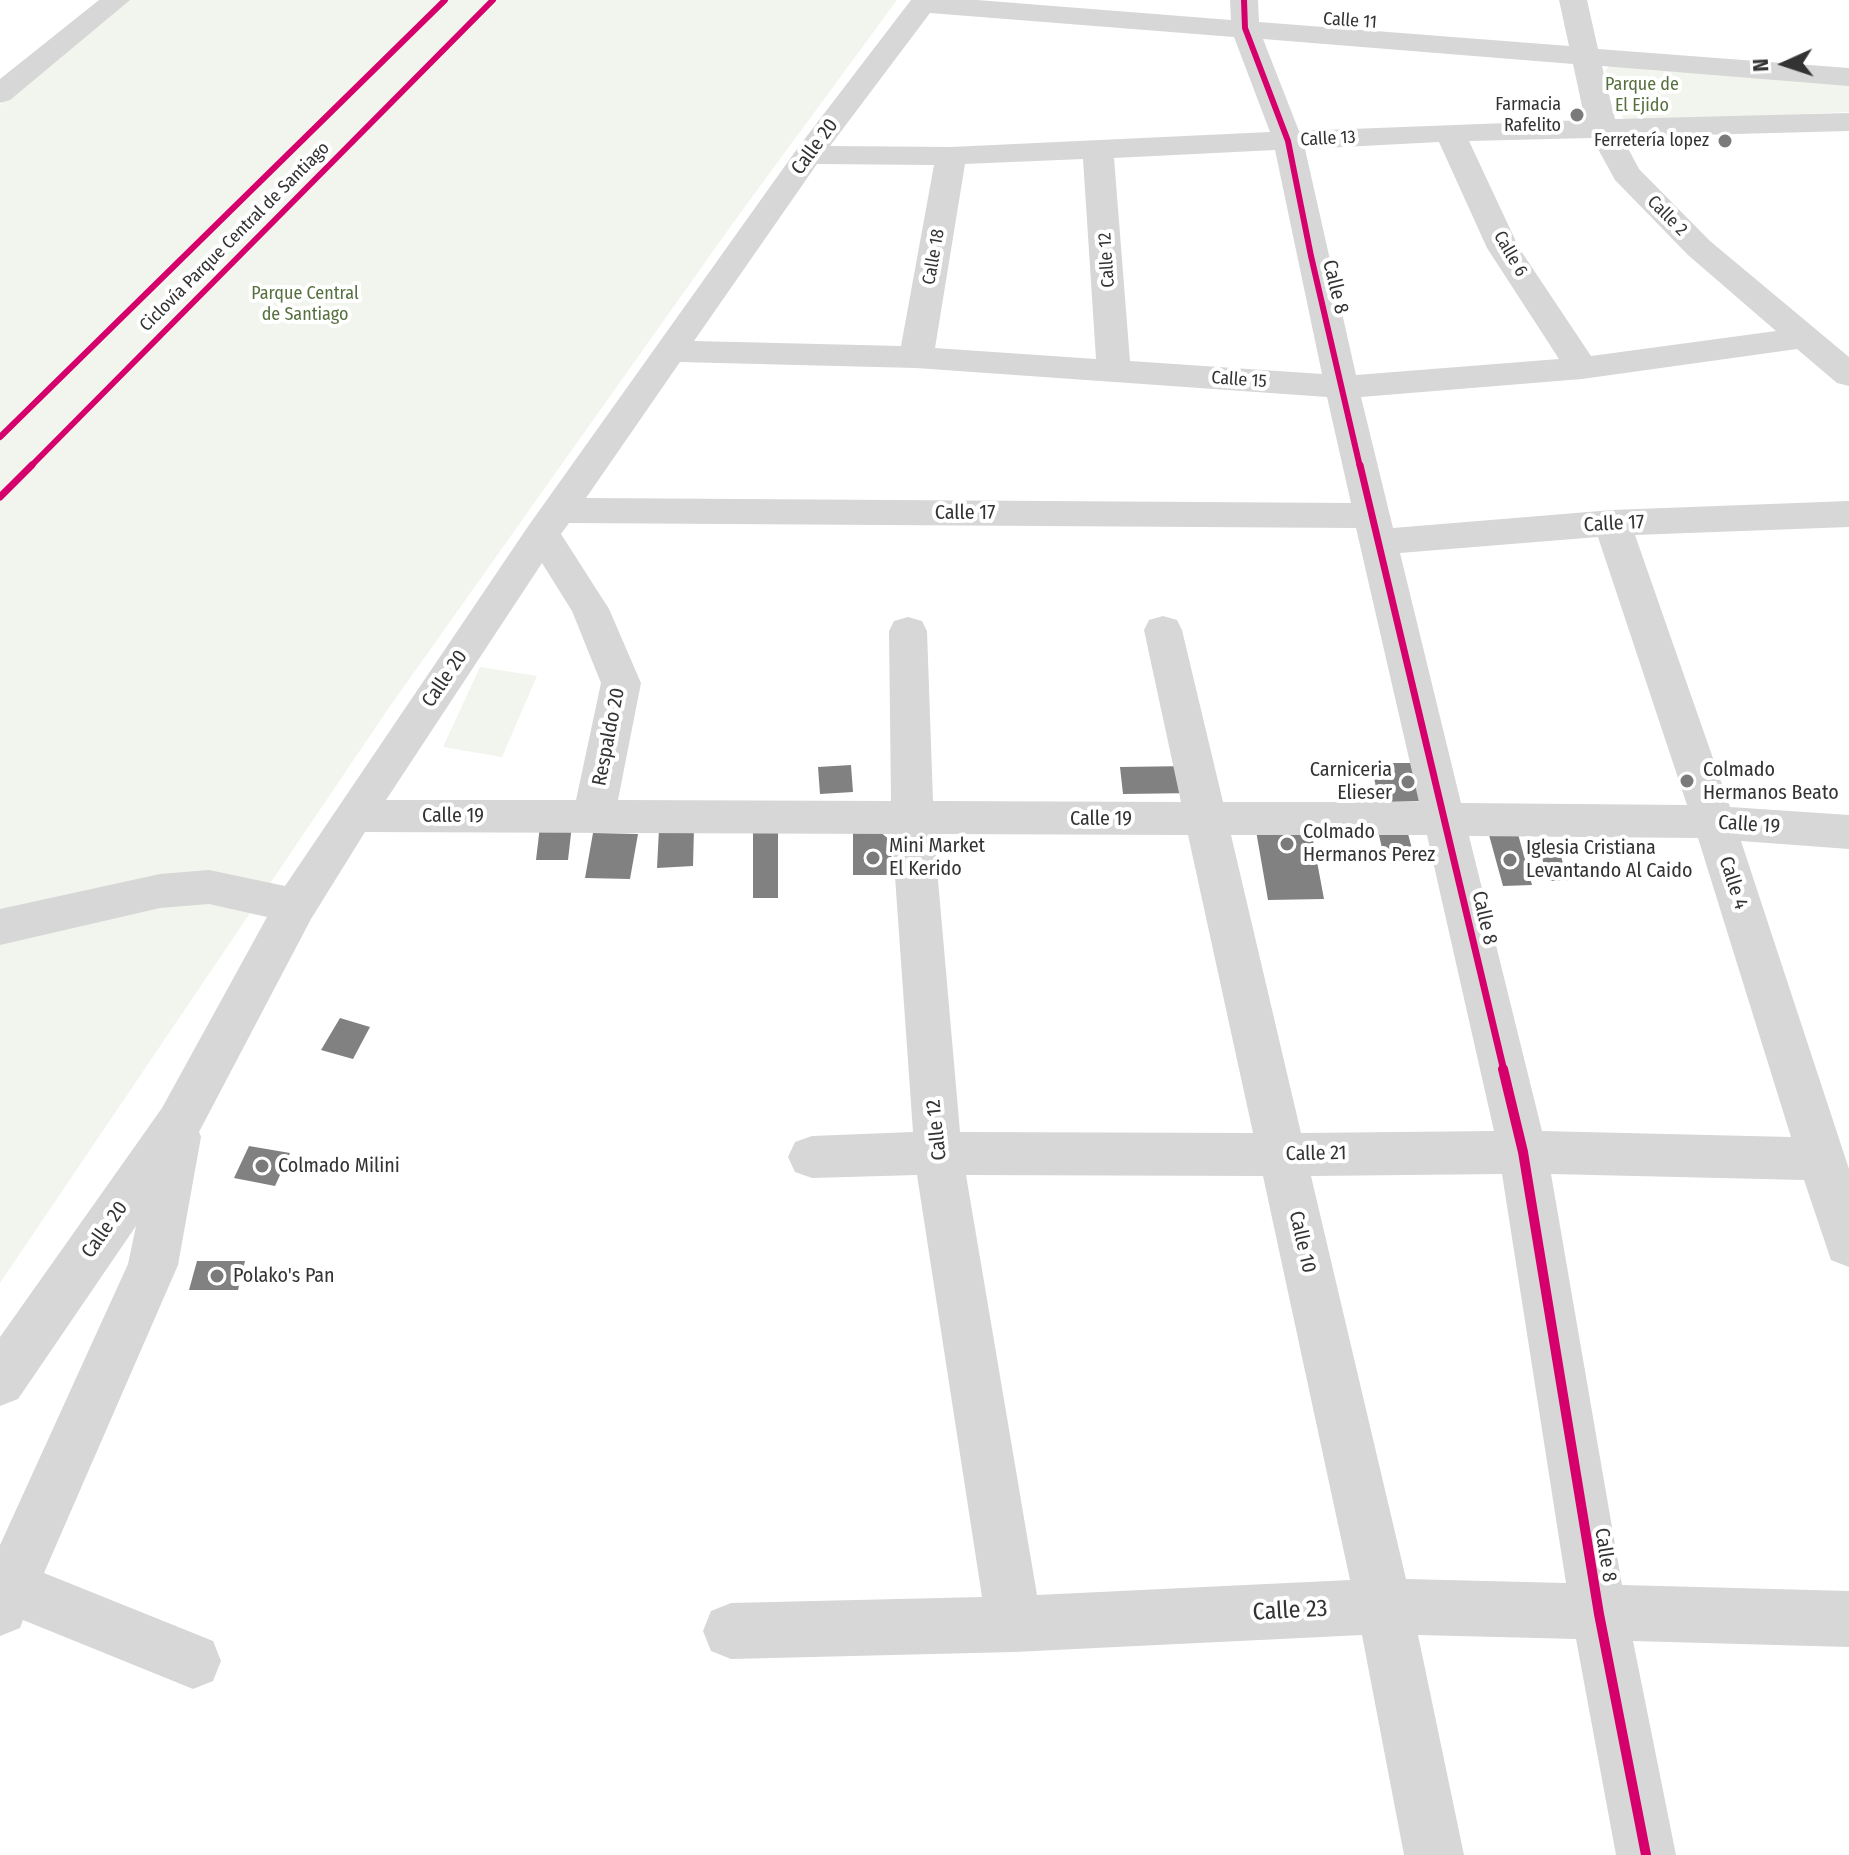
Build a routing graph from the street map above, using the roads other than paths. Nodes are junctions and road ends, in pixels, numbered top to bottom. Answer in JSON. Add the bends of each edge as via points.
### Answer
{"nodes":[{"id":1,"x":116,"y":0,"type":"edge"},
{"id":2,"x":1573,"y":0,"type":"edge"},
{"id":3,"x":923,"y":2,"type":"edge"},
{"id":4,"x":1244,"y":14,"type":"edge"},
{"id":5,"x":1584,"y":55,"type":"junction"},
{"id":6,"x":1849,"y":77,"type":"edge"},
{"id":7,"x":0,"y":94,"type":"edge"},
{"id":8,"x":1849,"y":122,"type":"edge"},
{"id":9,"x":1602,"y":129,"type":"junction"},
{"id":10,"x":1450,"y":133,"type":"junction"},
{"id":11,"x":1288,"y":141,"type":"junction"},
{"id":12,"x":1098,"y":150,"type":"junction"},
{"id":13,"x":808,"y":155,"type":"junction"},
{"id":14,"x":951,"y":156,"type":"junction"},
{"id":15,"x":1806,"y":337,"type":"junction"},
{"id":16,"x":670,"y":351,"type":"junction"},
{"id":17,"x":916,"y":357,"type":"junction"},
{"id":18,"x":1582,"y":368,"type":"junction"},
{"id":19,"x":1114,"y":371,"type":"junction"},
{"id":20,"x":1849,"y":375,"type":"edge"},
{"id":21,"x":1343,"y":387,"type":"junction"},
{"id":22,"x":1849,"y":514,"type":"edge"},
{"id":23,"x":550,"y":522,"type":"junction"},
{"id":24,"x":1612,"y":523,"type":"junction"},
{"id":25,"x":1375,"y":529,"type":"junction"},
{"id":26,"x":1163,"y":630,"type":"dead end"},
{"id":27,"x":908,"y":631,"type":"dead end"},
{"id":28,"x":353,"y":816,"type":"junction"},
{"id":29,"x":594,"y":816,"type":"junction"},
{"id":30,"x":912,"y":818,"type":"junction"},
{"id":31,"x":1207,"y":819,"type":"junction"},
{"id":32,"x":1443,"y":819,"type":"junction"},
{"id":33,"x":1714,"y":822,"type":"junction"},
{"id":34,"x":1849,"y":832,"type":"edge"},
{"id":35,"x":296,"y":906,"type":"junction"},
{"id":36,"x":0,"y":927,"type":"edge"},
{"id":37,"x":179,"y":1123,"type":"junction"},
{"id":38,"x":1523,"y":1152,"type":"junction"},
{"id":39,"x":938,"y":1153,"type":"junction"},
{"id":40,"x":1282,"y":1155,"type":"junction"},
{"id":41,"x":812,"y":1157,"type":"dead end"},
{"id":42,"x":1821,"y":1159,"type":"junction"},
{"id":43,"x":1849,"y":1244,"type":"edge"},
{"id":44,"x":0,"y":1381,"type":"edge"},
{"id":45,"x":4,"y":1593,"type":"edge"},
{"id":46,"x":1384,"y":1606,"type":"junction"},
{"id":47,"x":1599,"y":1614,"type":"junction"},
{"id":48,"x":1849,"y":1619,"type":"edge"},
{"id":49,"x":1014,"y":1624,"type":"junction"},
{"id":50,"x":731,"y":1631,"type":"dead end"},
{"id":51,"x":193,"y":1661,"type":"dead end"},
{"id":52,"x":1434,"y":1855,"type":"edge"},
{"id":53,"x":1646,"y":1855,"type":"edge"}],
"edges":[{"from":1,"to":7,"type":"street"},
{"from":2,"to":5,"type":"street","name":"Calle 2"},
{"from":3,"to":4,"type":"street","name":"Calle 11"},
{"from":3,"to":13,"type":"street","name":"Calle 20"},
{"from":4,"to":5,"type":"street","name":"Calle 11"},
{"from":4,"to":11,"type":"street","name":"Calle 8"},
{"from":5,"to":6,"type":"street","name":"Calle 11"},
{"from":5,"to":9,"type":"street","name":"Calle 2"},
{"from":8,"to":9,"type":"street","name":"Calle 13"},
{"from":9,"to":10,"type":"street","name":"Calle 13"},
{"from":9,"to":15,"type":"street","name":"Calle 2","via":[[1626,173],[1688,237]]},
{"from":10,"to":11,"type":"street","name":"Calle 13"},
{"from":10,"to":18,"type":"street","name":"Calle 6","via":[[1503,248]]},
{"from":11,"to":12,"type":"street","name":"Calle 13"},
{"from":11,"to":21,"type":"street","name":"Calle 8"},
{"from":12,"to":14,"type":"street","name":"Calle 13"},
{"from":12,"to":19,"type":"street","name":"Calle 12"},
{"from":13,"to":14,"type":"street","name":"Calle 13"},
{"from":13,"to":16,"type":"street","name":"Calle 20"},
{"from":14,"to":17,"type":"street","name":"Calle 18"},
{"from":15,"to":18,"type":"street","name":"Calle 15"},
{"from":15,"to":20,"type":"street","name":"Calle 2"},
{"from":16,"to":17,"type":"street","name":"Calle 15"},
{"from":16,"to":23,"type":"street","name":"Calle 20"},
{"from":17,"to":19,"type":"street","name":"Calle 15"},
{"from":18,"to":21,"type":"street","name":"Calle 15"},
{"from":19,"to":21,"type":"street","name":"Calle 15"},
{"from":21,"to":25,"type":"street","name":"Calle 8"},
{"from":22,"to":24,"type":"street","name":"Calle 17"},
{"from":23,"to":25,"type":"street","name":"Calle 17"},
{"from":23,"to":28,"type":"street","name":"Calle 20"},
{"from":23,"to":29,"type":"street","name":"Respaldo 20","via":[[621,683]]},
{"from":24,"to":25,"type":"street","name":"Calle 17"},
{"from":24,"to":33,"type":"street","name":"Calle 4"},
{"from":25,"to":32,"type":"street","name":"Calle 8"},
{"from":26,"to":31,"type":"street","name":"Calle 10"},
{"from":27,"to":30,"type":"street","name":"Calle 12"},
{"from":28,"to":29,"type":"street","name":"Calle 19"},
{"from":28,"to":35,"type":"street","name":"Calle 20"},
{"from":29,"to":30,"type":"street","name":"Calle 19"},
{"from":30,"to":31,"type":"street","name":"Calle 19"},
{"from":30,"to":39,"type":"street","name":"Calle 12"},
{"from":31,"to":32,"type":"street","name":"Calle 19"},
{"from":31,"to":40,"type":"street","name":"Calle 10"},
{"from":32,"to":33,"type":"street","name":"Calle 19"},
{"from":32,"to":38,"type":"street","name":"Calle 8"},
{"from":33,"to":34,"type":"street","name":"Calle 19"},
{"from":33,"to":42,"type":"street","name":"Calle 4"},
{"from":35,"to":36,"type":"street","via":[[209,887],[160,891]]},
{"from":35,"to":37,"type":"street","name":"Calle 20"},
{"from":37,"to":44,"type":"street","name":"Calle 20"},
{"from":37,"to":45,"type":"street","via":[[153,1265]]},
{"from":38,"to":40,"type":"street","name":"Calle 21"},
{"from":38,"to":42,"type":"street","name":"Calle 21"},
{"from":38,"to":47,"type":"street","name":"Calle 8"},
{"from":39,"to":40,"type":"street","name":"Calle 21"},
{"from":39,"to":41,"type":"street","name":"Calle 21"},
{"from":39,"to":49,"type":"street","name":"Calle 12"},
{"from":40,"to":46,"type":"street","name":"Calle 10"},
{"from":42,"to":43,"type":"street","name":"Calle 4"},
{"from":45,"to":51,"type":"street"},
{"from":46,"to":47,"type":"street","name":"Calle 23"},
{"from":46,"to":49,"type":"street","name":"Calle 23"},
{"from":46,"to":52,"type":"street","name":"Calle 10"},
{"from":47,"to":48,"type":"street","name":"Calle 23"},
{"from":47,"to":53,"type":"street","name":"Calle 8"},
{"from":49,"to":50,"type":"street","name":"Calle 23"}]}
